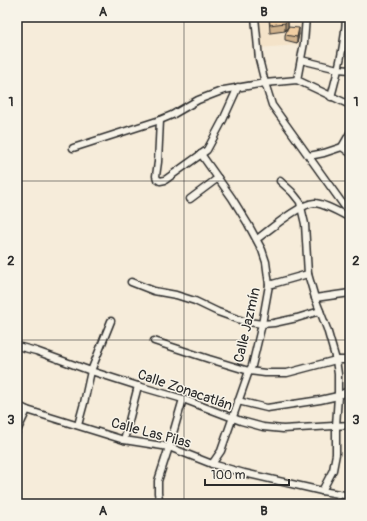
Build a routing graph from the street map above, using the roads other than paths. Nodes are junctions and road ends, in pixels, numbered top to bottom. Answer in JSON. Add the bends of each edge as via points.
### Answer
{"nodes":[{"id":1,"x":255,"y":17,"type":"edge"},
{"id":2,"x":306,"y":17,"type":"edge"},
{"id":3,"x":346,"y":17,"type":"edge"},
{"id":4,"x":301,"y":60,"type":"junction"},
{"id":5,"x":338,"y":69,"type":"junction"},
{"id":6,"x":350,"y":70,"type":"edge"},
{"id":7,"x":297,"y":80,"type":"junction"},
{"id":8,"x":265,"y":82,"type":"junction"},
{"id":9,"x":240,"y":87,"type":"junction"},
{"id":10,"x":331,"y":97,"type":"junction"},
{"id":11,"x":350,"y":105,"type":"edge"},
{"id":12,"x":160,"y":120,"type":"junction"},
{"id":13,"x":350,"y":133,"type":"edge"},
{"id":14,"x":342,"y":147,"type":"junction"},
{"id":15,"x":73,"y":148,"type":"dead end"},
{"id":16,"x":350,"y":153,"type":"edge"},
{"id":17,"x":201,"y":154,"type":"junction"},
{"id":18,"x":309,"y":156,"type":"junction"},
{"id":19,"x":218,"y":178,"type":"junction"},
{"id":20,"x":280,"y":181,"type":"dead end"},
{"id":21,"x":190,"y":199,"type":"dead end"},
{"id":22,"x":301,"y":207,"type":"junction"},
{"id":23,"x":350,"y":214,"type":"edge"},
{"id":24,"x":350,"y":218,"type":"edge"},
{"id":25,"x":257,"y":239,"type":"junction"},
{"id":26,"x":308,"y":274,"type":"junction"},
{"id":27,"x":131,"y":282,"type":"dead end"},
{"id":28,"x":268,"y":285,"type":"junction"},
{"id":29,"x":350,"y":293,"type":"edge"},
{"id":30,"x":315,"y":298,"type":"junction"},
{"id":31,"x":320,"y":311,"type":"junction"},
{"id":32,"x":111,"y":321,"type":"dead end"},
{"id":33,"x":262,"y":324,"type":"junction"},
{"id":34,"x":154,"y":341,"type":"dead end"},
{"id":35,"x":17,"y":346,"type":"edge"},
{"id":36,"x":336,"y":360,"type":"junction"},
{"id":37,"x":350,"y":360,"type":"edge"},
{"id":38,"x":91,"y":371,"type":"junction"},
{"id":39,"x":249,"y":371,"type":"junction"},
{"id":40,"x":138,"y":386,"type":"junction"},
{"id":41,"x":350,"y":390,"type":"edge"},
{"id":42,"x":338,"y":396,"type":"junction"},
{"id":43,"x":183,"y":399,"type":"junction"},
{"id":44,"x":238,"y":401,"type":"junction"},
{"id":45,"x":17,"y":405,"type":"edge"},
{"id":46,"x":27,"y":410,"type":"junction"},
{"id":47,"x":232,"y":419,"type":"junction"},
{"id":48,"x":78,"y":425,"type":"junction"},
{"id":49,"x":350,"y":425,"type":"edge"},
{"id":50,"x":336,"y":426,"type":"junction"},
{"id":51,"x":17,"y":431,"type":"edge"},
{"id":52,"x":124,"y":440,"type":"junction"},
{"id":53,"x":169,"y":447,"type":"junction"},
{"id":54,"x":212,"y":464,"type":"junction"},
{"id":55,"x":322,"y":491,"type":"junction"},
{"id":56,"x":350,"y":496,"type":"edge"},
{"id":57,"x":160,"y":504,"type":"edge"}],
"edges":[{"from":1,"to":8,"type":"street","via":[[259,59]]},
{"from":2,"to":4,"type":"street"},
{"from":3,"to":5,"type":"street"},
{"from":4,"to":5,"type":"street"},
{"from":4,"to":7,"type":"street"},
{"from":5,"to":6,"type":"street"},
{"from":5,"to":10,"type":"street"},
{"from":7,"to":8,"type":"street"},
{"from":7,"to":10,"type":"street"},
{"from":8,"to":9,"type":"street"},
{"from":8,"to":18,"type":"street","via":[[272,105]]},
{"from":9,"to":12,"type":"street","via":[[209,95]]},
{"from":9,"to":17,"type":"street","via":[[207,150]]},
{"from":10,"to":11,"type":"street"},
{"from":12,"to":15,"type":"street"},
{"from":12,"to":17,"type":"street","via":[[157,179],[165,180]]},
{"from":13,"to":14,"type":"street"},
{"from":14,"to":16,"type":"street"},
{"from":14,"to":18,"type":"street"},
{"from":17,"to":19,"type":"street","name":"Calle Jazmín"},
{"from":18,"to":23,"type":"street"},
{"from":19,"to":21,"type":"street"},
{"from":19,"to":25,"type":"street","name":"Calle Jazmín"},
{"from":20,"to":22,"type":"street","via":[[292,192]]},
{"from":22,"to":24,"type":"street","via":[[320,204]]},
{"from":22,"to":25,"type":"street"},
{"from":22,"to":26,"type":"street","via":[[305,224]]},
{"from":25,"to":28,"type":"street","name":"Calle Jazmín","via":[[266,262]]},
{"from":26,"to":28,"type":"street"},
{"from":26,"to":30,"type":"street"},
{"from":27,"to":33,"type":"street","via":[[154,291],[195,301],[243,321]]},
{"from":28,"to":33,"type":"street","name":"Calle Jazmín"},
{"from":29,"to":30,"type":"street"},
{"from":30,"to":31,"type":"street"},
{"from":31,"to":33,"type":"street"},
{"from":31,"to":36,"type":"street"},
{"from":32,"to":38,"type":"street"},
{"from":33,"to":39,"type":"street","name":"Calle Jazmín"},
{"from":34,"to":39,"type":"street"},
{"from":35,"to":38,"type":"street","name":"Calle Zonacatlán"},
{"from":36,"to":37,"type":"street"},
{"from":36,"to":39,"type":"street","via":[[287,373]]},
{"from":36,"to":42,"type":"street"},
{"from":38,"to":40,"type":"street","name":"Calle Zonacatlán"},
{"from":38,"to":48,"type":"street"},
{"from":39,"to":44,"type":"street","name":"Calle Jazmín"},
{"from":40,"to":43,"type":"street","name":"Calle Zonacatlán"},
{"from":40,"to":52,"type":"street"},
{"from":41,"to":42,"type":"street"},
{"from":42,"to":44,"type":"street","via":[[267,408]]},
{"from":42,"to":50,"type":"street"},
{"from":43,"to":47,"type":"street","name":"Calle Zonacatlán"},
{"from":43,"to":53,"type":"street"},
{"from":44,"to":47,"type":"street","name":"Calle Jazmín"},
{"from":45,"to":46,"type":"street","name":"Calle Las Pilas"},
{"from":46,"to":48,"type":"street","name":"Calle Las Pilas"},
{"from":46,"to":51,"type":"street"},
{"from":47,"to":50,"type":"street","name":"Calle Zonacatlán","via":[[283,429]]},
{"from":47,"to":54,"type":"street","name":"Calle Jazmín","via":[[221,450]]},
{"from":48,"to":52,"type":"street","name":"Calle Las Pilas"},
{"from":49,"to":50,"type":"street","name":"Calle Zonacatlán"},
{"from":50,"to":55,"type":"street","via":[[333,470]]},
{"from":52,"to":53,"type":"street","name":"Calle Las Pilas"},
{"from":53,"to":54,"type":"street","name":"Calle Las Pilas"},
{"from":53,"to":57,"type":"street","via":[[158,481]]},
{"from":54,"to":55,"type":"street","name":"Calle Las Pilas"},
{"from":55,"to":56,"type":"street","name":"Calle Las Pilas"}]}
